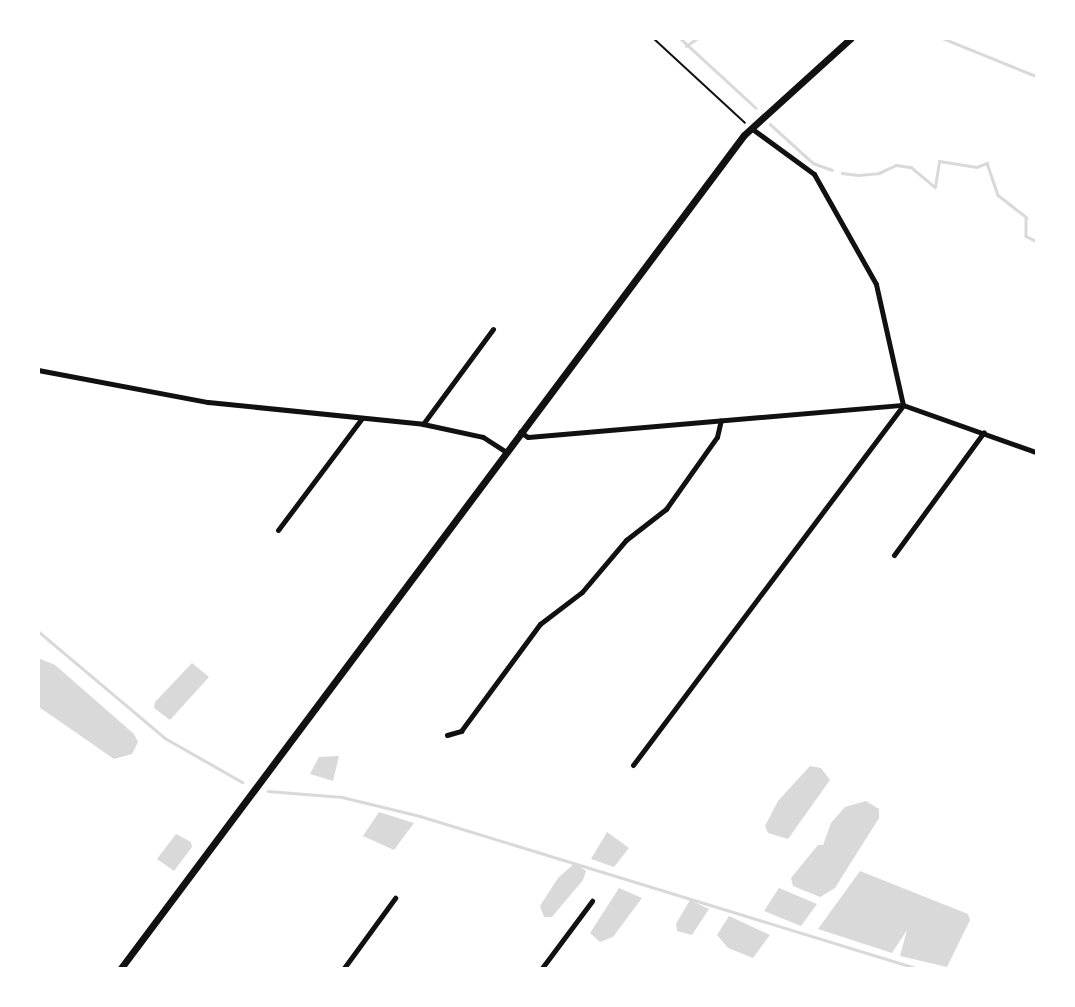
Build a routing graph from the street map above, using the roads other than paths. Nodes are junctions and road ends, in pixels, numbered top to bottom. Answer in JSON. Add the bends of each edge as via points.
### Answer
{"nodes":[{"id":1,"x":851,"y":38,"type":"edge"},
{"id":2,"x":751,"y":128,"type":"junction"},
{"id":3,"x":493,"y":329,"type":"dead end"},
{"id":4,"x":38,"y":370,"type":"edge"},
{"id":5,"x":902,"y":405,"type":"junction"},
{"id":6,"x":362,"y":418,"type":"junction"},
{"id":7,"x":720,"y":420,"type":"junction"},
{"id":8,"x":423,"y":424,"type":"junction"},
{"id":9,"x":520,"y":432,"type":"junction"},
{"id":10,"x":984,"y":432,"type":"junction"},
{"id":11,"x":506,"y":452,"type":"junction"},
{"id":12,"x":1037,"y":452,"type":"edge"},
{"id":13,"x":278,"y":530,"type":"dead end"},
{"id":14,"x":894,"y":555,"type":"dead end"},
{"id":15,"x":447,"y":736,"type":"dead end"},
{"id":16,"x":633,"y":765,"type":"dead end"},
{"id":17,"x":395,"y":898,"type":"dead end"},
{"id":18,"x":592,"y":901,"type":"dead end"},
{"id":19,"x":121,"y":968,"type":"edge"},
{"id":20,"x":344,"y":968,"type":"edge"},
{"id":21,"x":542,"y":968,"type":"edge"}],
"edges":[{"from":1,"to":2,"type":"street"},
{"from":2,"to":5,"type":"street","via":[[814,174],[876,284]]},
{"from":2,"to":9,"type":"street"},
{"from":3,"to":8,"type":"street"},
{"from":4,"to":6,"type":"street","via":[[208,402]]},
{"from":5,"to":7,"type":"street"},
{"from":5,"to":10,"type":"street"},
{"from":5,"to":16,"type":"street"},
{"from":6,"to":8,"type":"street"},
{"from":6,"to":13,"type":"street"},
{"from":7,"to":9,"type":"street","via":[[528,437]]},
{"from":7,"to":15,"type":"street","via":[[717,437],[666,509],[626,540],[588,587],[540,624],[461,731]]},
{"from":8,"to":11,"type":"street","via":[[483,437]]},
{"from":9,"to":11,"type":"street"},
{"from":10,"to":12,"type":"street"},
{"from":10,"to":14,"type":"street"},
{"from":11,"to":19,"type":"street"},
{"from":17,"to":20,"type":"street"},
{"from":18,"to":21,"type":"street"}]}
